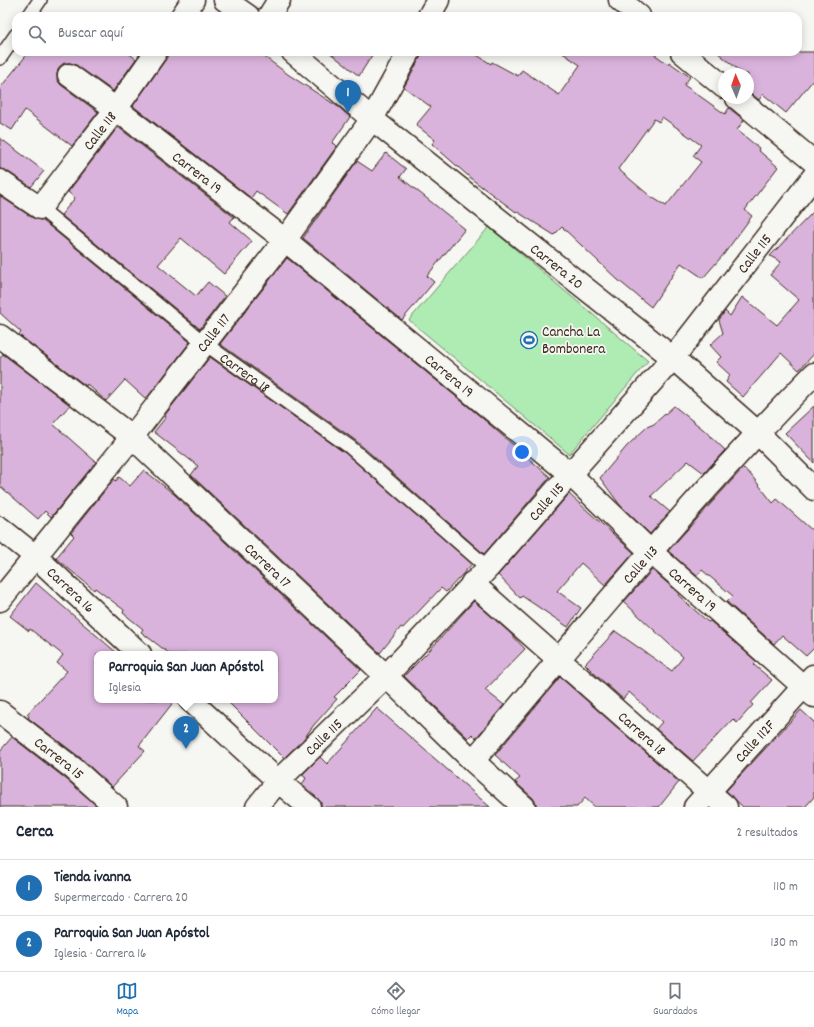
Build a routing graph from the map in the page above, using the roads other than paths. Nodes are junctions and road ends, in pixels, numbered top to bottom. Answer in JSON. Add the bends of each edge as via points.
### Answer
{"nodes":[{"id":1,"x":40,"y":0,"type":"edge"},
{"id":2,"x":193,"y":0,"type":"edge"},
{"id":3,"x":225,"y":0,"type":"edge"},
{"id":4,"x":279,"y":0,"type":"edge"},
{"id":5,"x":438,"y":0,"type":"edge"},
{"id":6,"x":620,"y":0,"type":"edge"},
{"id":7,"x":32,"y":12,"type":"edge"},
{"id":8,"x":185,"y":12,"type":"edge"},
{"id":9,"x":242,"y":12,"type":"edge"},
{"id":10,"x":272,"y":12,"type":"edge"},
{"id":11,"x":431,"y":12,"type":"edge"},
{"id":12,"x":634,"y":12,"type":"edge"},
{"id":13,"x":12,"y":41,"type":"edge"},
{"id":14,"x":153,"y":56,"type":"edge"},
{"id":15,"x":298,"y":56,"type":"edge"},
{"id":16,"x":407,"y":56,"type":"edge"},
{"id":17,"x":687,"y":56,"type":"edge"},
{"id":18,"x":0,"y":58,"type":"edge"},
{"id":19,"x":68,"y":75,"type":"dead end"},
{"id":20,"x":718,"y":82,"type":"edge"},
{"id":21,"x":744,"y":104,"type":"edge"},
{"id":22,"x":116,"y":109,"type":"junction"},
{"id":23,"x":372,"y":119,"type":"junction"},
{"id":24,"x":814,"y":162,"type":"edge"},
{"id":25,"x":814,"y":176,"type":"edge"},
{"id":26,"x":0,"y":181,"type":"edge"},
{"id":27,"x":40,"y":208,"type":"junction"},
{"id":28,"x":285,"y":240,"type":"junction"},
{"id":29,"x":0,"y":336,"type":"edge"},
{"id":30,"x":204,"y":343,"type":"junction"},
{"id":31,"x":673,"y":358,"type":"junction"},
{"id":32,"x":814,"y":374,"type":"edge"},
{"id":33,"x":757,"y":432,"type":"junction"},
{"id":34,"x":132,"y":437,"type":"junction"},
{"id":35,"x":570,"y":474,"type":"junction"},
{"id":36,"x":814,"y":489,"type":"edge"},
{"id":37,"x":0,"y":528,"type":"edge"},
{"id":38,"x":651,"y":552,"type":"junction"},
{"id":39,"x":34,"y":556,"type":"junction"},
{"id":40,"x":488,"y":568,"type":"junction"},
{"id":41,"x":472,"y":583,"type":"junction"},
{"id":42,"x":0,"y":600,"type":"edge"},
{"id":43,"x":137,"y":651,"type":"edge"},
{"id":44,"x":559,"y":659,"type":"junction"},
{"id":45,"x":386,"y":676,"type":"junction"},
{"id":46,"x":811,"y":686,"type":"edge"},
{"id":47,"x":193,"y":703,"type":"edge"},
{"id":48,"x":0,"y":712,"type":"edge"},
{"id":49,"x":473,"y":761,"type":"junction"},
{"id":50,"x":278,"y":781,"type":"junction"},
{"id":51,"x":703,"y":799,"type":"edge"},
{"id":52,"x":116,"y":807,"type":"edge"},
{"id":53,"x":256,"y":807,"type":"edge"},
{"id":54,"x":309,"y":807,"type":"edge"},
{"id":55,"x":524,"y":807,"type":"edge"},
{"id":56,"x":726,"y":807,"type":"edge"}],
"edges":[{"from":1,"to":7,"type":"lane"},
{"from":2,"to":8,"type":"street"},
{"from":3,"to":9,"type":"street"},
{"from":4,"to":10,"type":"street"},
{"from":5,"to":11,"type":"street"},
{"from":6,"to":12,"type":"street"},
{"from":13,"to":18,"type":"lane"},
{"from":14,"to":22,"type":"street","name":"Calle 118"},
{"from":15,"to":23,"type":"street","name":"Carrera 20"},
{"from":16,"to":23,"type":"street","name":"Calle 117"},
{"from":17,"to":20,"type":"street"},
{"from":19,"to":22,"type":"street","name":"Carrera 19"},
{"from":21,"to":24,"type":"street"},
{"from":22,"to":27,"type":"street","name":"Calle 118"},
{"from":22,"to":28,"type":"street","name":"Carrera 19"},
{"from":23,"to":28,"type":"street","name":"Calle 117"},
{"from":23,"to":31,"type":"street","name":"Carrera 20"},
{"from":25,"to":31,"type":"street","name":"Calle 115"},
{"from":26,"to":27,"type":"street","name":"Carrera 18"},
{"from":27,"to":30,"type":"lane","name":"Carrera 18"},
{"from":28,"to":30,"type":"street","name":"Calle 117"},
{"from":28,"to":35,"type":"street","name":"Carrera 19"},
{"from":29,"to":34,"type":"street","name":"Carrera 17"},
{"from":30,"to":34,"type":"street","name":"Calle 117"},
{"from":30,"to":40,"type":"lane","name":"Carrera 18","via":[[350,447]]},
{"from":31,"to":33,"type":"street","name":"Carrera 20"},
{"from":31,"to":35,"type":"street","name":"Calle 115"},
{"from":32,"to":33,"type":"street","name":"Calle 113"},
{"from":33,"to":36,"type":"street","name":"Carrera 20"},
{"from":33,"to":38,"type":"street","name":"Calle 113"},
{"from":34,"to":39,"type":"street","name":"Calle 117"},
{"from":34,"to":45,"type":"street","name":"Carrera 17"},
{"from":35,"to":38,"type":"street","name":"Carrera 19"},
{"from":35,"to":40,"type":"street","name":"Calle 115"},
{"from":37,"to":39,"type":"street","name":"Carrera 16"},
{"from":38,"to":44,"type":"street","name":"Calle 113"},
{"from":38,"to":46,"type":"street","name":"Carrera 19"},
{"from":39,"to":42,"type":"street","name":"Calle 117"},
{"from":39,"to":43,"type":"street","name":"Carrera 16"},
{"from":40,"to":41,"type":"street","name":"Calle 115"},
{"from":41,"to":44,"type":"street","name":"Carrera 18"},
{"from":41,"to":45,"type":"street","name":"Calle 115"},
{"from":44,"to":49,"type":"street","name":"Calle 113"},
{"from":44,"to":51,"type":"street","name":"Carrera 18"},
{"from":45,"to":49,"type":"street","name":"Carrera 17"},
{"from":45,"to":50,"type":"street","name":"Calle 115"},
{"from":46,"to":51,"type":"street","name":"Calle 112F"},
{"from":47,"to":50,"type":"street"},
{"from":48,"to":52,"type":"street","name":"Carrera 15","via":[[74,769]]},
{"from":49,"to":55,"type":"street","name":"Carrera 17"},
{"from":50,"to":53,"type":"street","name":"Calle 115"},
{"from":50,"to":54,"type":"street"},
{"from":51,"to":56,"type":"street","name":"Carrera 18"}]}
